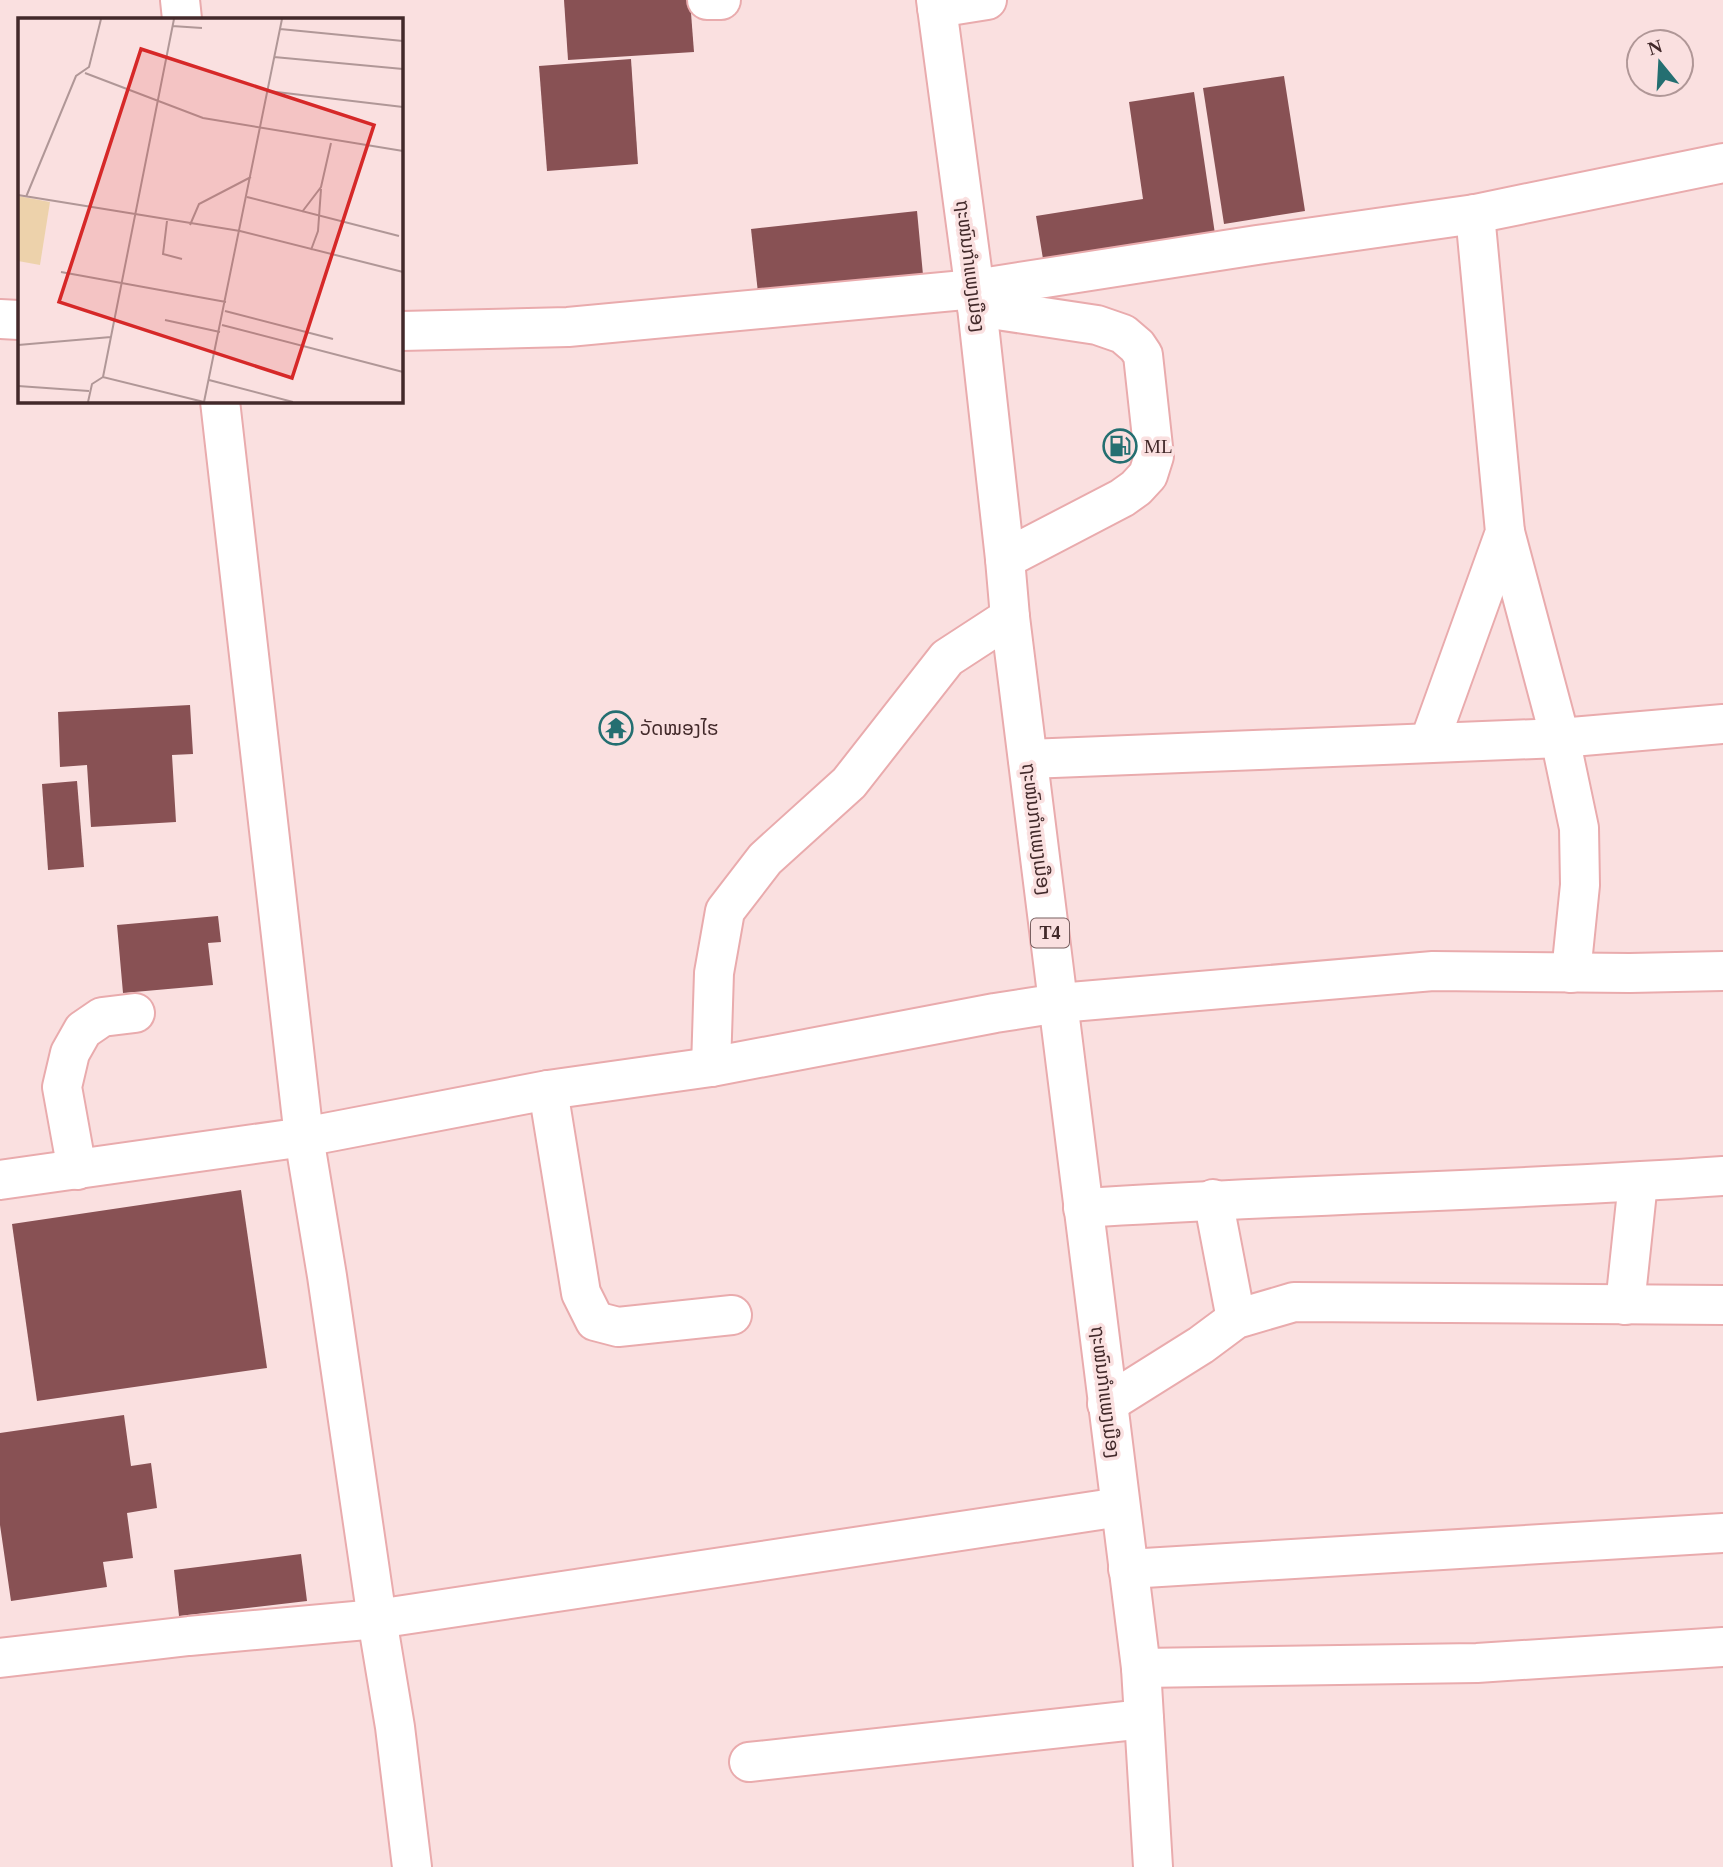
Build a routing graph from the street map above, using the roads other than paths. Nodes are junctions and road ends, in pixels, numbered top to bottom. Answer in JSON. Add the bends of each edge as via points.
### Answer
{"nodes":[{"id":1,"x":180,"y":0,"type":"edge"},
{"id":2,"x":707,"y":0,"type":"edge"},
{"id":3,"x":721,"y":0,"type":"edge"},
{"id":4,"x":987,"y":0,"type":"edge"},
{"id":5,"x":937,"y":4,"type":"edge"},
{"id":6,"x":182,"y":18,"type":"edge"},
{"id":7,"x":1723,"y":163,"type":"edge"},
{"id":8,"x":1475,"y":214,"type":"junction"},
{"id":9,"x":976,"y":298,"type":"junction"},
{"id":10,"x":0,"y":318,"type":"edge"},
{"id":11,"x":18,"y":320,"type":"edge"},
{"id":12,"x":402,"y":331,"type":"edge"},
{"id":13,"x":219,"y":402,"type":"edge"},
{"id":14,"x":1506,"y":532,"type":"junction"},
{"id":15,"x":1006,"y":559,"type":"junction"},
{"id":16,"x":1010,"y":617,"type":"junction"},
{"id":17,"x":1723,"y":724,"type":"edge"},
{"id":18,"x":1560,"y":738,"type":"junction"},
{"id":19,"x":1429,"y":743,"type":"junction"},
{"id":20,"x":1028,"y":759,"type":"junction"},
{"id":21,"x":1723,"y":971,"type":"edge"},
{"id":22,"x":1571,"y":973,"type":"junction"},
{"id":23,"x":1059,"y":1003,"type":"junction"},
{"id":24,"x":135,"y":1013,"type":"dead end"},
{"id":25,"x":711,"y":1067,"type":"junction"},
{"id":26,"x":548,"y":1090,"type":"junction"},
{"id":27,"x":304,"y":1137,"type":"junction"},
{"id":28,"x":77,"y":1170,"type":"junction"},
{"id":29,"x":1723,"y":1176,"type":"edge"},
{"id":30,"x":0,"y":1180,"type":"edge"},
{"id":31,"x":1638,"y":1182,"type":"junction"},
{"id":32,"x":1213,"y":1199,"type":"junction"},
{"id":33,"x":1083,"y":1208,"type":"junction"},
{"id":34,"x":1625,"y":1305,"type":"junction"},
{"id":35,"x":1723,"y":1306,"type":"edge"},
{"id":36,"x":732,"y":1315,"type":"dead end"},
{"id":37,"x":1236,"y":1320,"type":"junction"},
{"id":38,"x":1107,"y":1404,"type":"junction"},
{"id":39,"x":1120,"y":1507,"type":"junction"},
{"id":40,"x":1723,"y":1533,"type":"edge"},
{"id":41,"x":1128,"y":1569,"type":"junction"},
{"id":42,"x":377,"y":1619,"type":"junction"},
{"id":43,"x":1723,"y":1647,"type":"edge"},
{"id":44,"x":0,"y":1658,"type":"edge"},
{"id":45,"x":1141,"y":1668,"type":"junction"},
{"id":46,"x":1144,"y":1719,"type":"junction"},
{"id":47,"x":748,"y":1762,"type":"dead end"},
{"id":48,"x":412,"y":1867,"type":"edge"},
{"id":49,"x":1153,"y":1867,"type":"edge"}],
"edges":[{"from":1,"to":6,"type":"street"},
{"from":2,"to":3,"type":"street"},
{"from":4,"to":5,"type":"street"},
{"from":5,"to":9,"type":"street","name":"ຖະໜົນກຳແພງເມືອງ","number":"T4"},
{"from":7,"to":8,"type":"street"},
{"from":8,"to":9,"type":"street","via":[[1257,245]]},
{"from":8,"to":14,"type":"street"},
{"from":9,"to":12,"type":"street","via":[[568,327]]},
{"from":9,"to":15,"type":"street","name":"ຖະໜົນກຳແພງເມືອງ","number":"T4"},
{"from":9,"to":15,"type":"street","via":[[1097,325],[1123,334],[1143,355],[1154,456],[1148,475],[1122,498]]},
{"from":10,"to":11,"type":"street"},
{"from":13,"to":27,"type":"street"},
{"from":14,"to":18,"type":"street"},
{"from":14,"to":19,"type":"street"},
{"from":15,"to":16,"type":"street","name":"ຖະໜົນກຳແພງເມືອງ","number":"T4"},
{"from":16,"to":20,"type":"street","name":"ຖະໜົນກຳແພງເມືອງ","number":"T4"},
{"from":16,"to":25,"type":"street","via":[[947,658],[849,783],[765,859],[725,911],[714,973]]},
{"from":17,"to":18,"type":"street"},
{"from":18,"to":19,"type":"street"},
{"from":18,"to":22,"type":"street","via":[[1579,828],[1580,885]]},
{"from":19,"to":20,"type":"street"},
{"from":20,"to":23,"type":"street","name":"ຖະໜົນກຳແພງເມືອງ","number":"T4"},
{"from":21,"to":22,"type":"street"},
{"from":22,"to":23,"type":"street","via":[[1433,971]]},
{"from":23,"to":25,"type":"street"},
{"from":23,"to":33,"type":"street","name":"ຖະໜົນກຳແພງເມືອງ","number":"T4"},
{"from":24,"to":28,"type":"street","via":[[102,1017],[83,1030],[70,1053],[62,1087]]},
{"from":25,"to":26,"type":"street"},
{"from":26,"to":27,"type":"street"},
{"from":26,"to":36,"type":"street","via":[[581,1293],[595,1321],[618,1327]]},
{"from":27,"to":28,"type":"street"},
{"from":27,"to":42,"type":"street"},
{"from":28,"to":30,"type":"street"},
{"from":29,"to":31,"type":"street"},
{"from":31,"to":32,"type":"street"},
{"from":31,"to":34,"type":"street"},
{"from":32,"to":33,"type":"street"},
{"from":32,"to":37,"type":"street"},
{"from":33,"to":38,"type":"street","name":"ຖະໜົນກຳແພງເມືອງ","number":"T4"},
{"from":34,"to":35,"type":"street"},
{"from":34,"to":37,"type":"street","via":[[1294,1302]]},
{"from":37,"to":38,"type":"street"},
{"from":38,"to":39,"type":"street","name":"ຖະໜົນກຳແພງເມືອງ","number":"T4"},
{"from":39,"to":41,"type":"street","name":"ຖະໜົນກຳແພງເມືອງ","number":"T4"},
{"from":39,"to":42,"type":"street"},
{"from":40,"to":41,"type":"street"},
{"from":41,"to":45,"type":"street","name":"ຖະໜົນກຳແພງເມືອງ","number":"T4"},
{"from":42,"to":44,"type":"street"},
{"from":42,"to":48,"type":"street"},
{"from":43,"to":45,"type":"street","via":[[1477,1663]]},
{"from":45,"to":46,"type":"street","name":"ຖະໜົນກຳແພງເມືອງ","number":"T4"},
{"from":46,"to":47,"type":"street"},
{"from":46,"to":49,"type":"street","name":"ຖະໜົນກຳແພງເມືອງ","number":"T4"}]}
